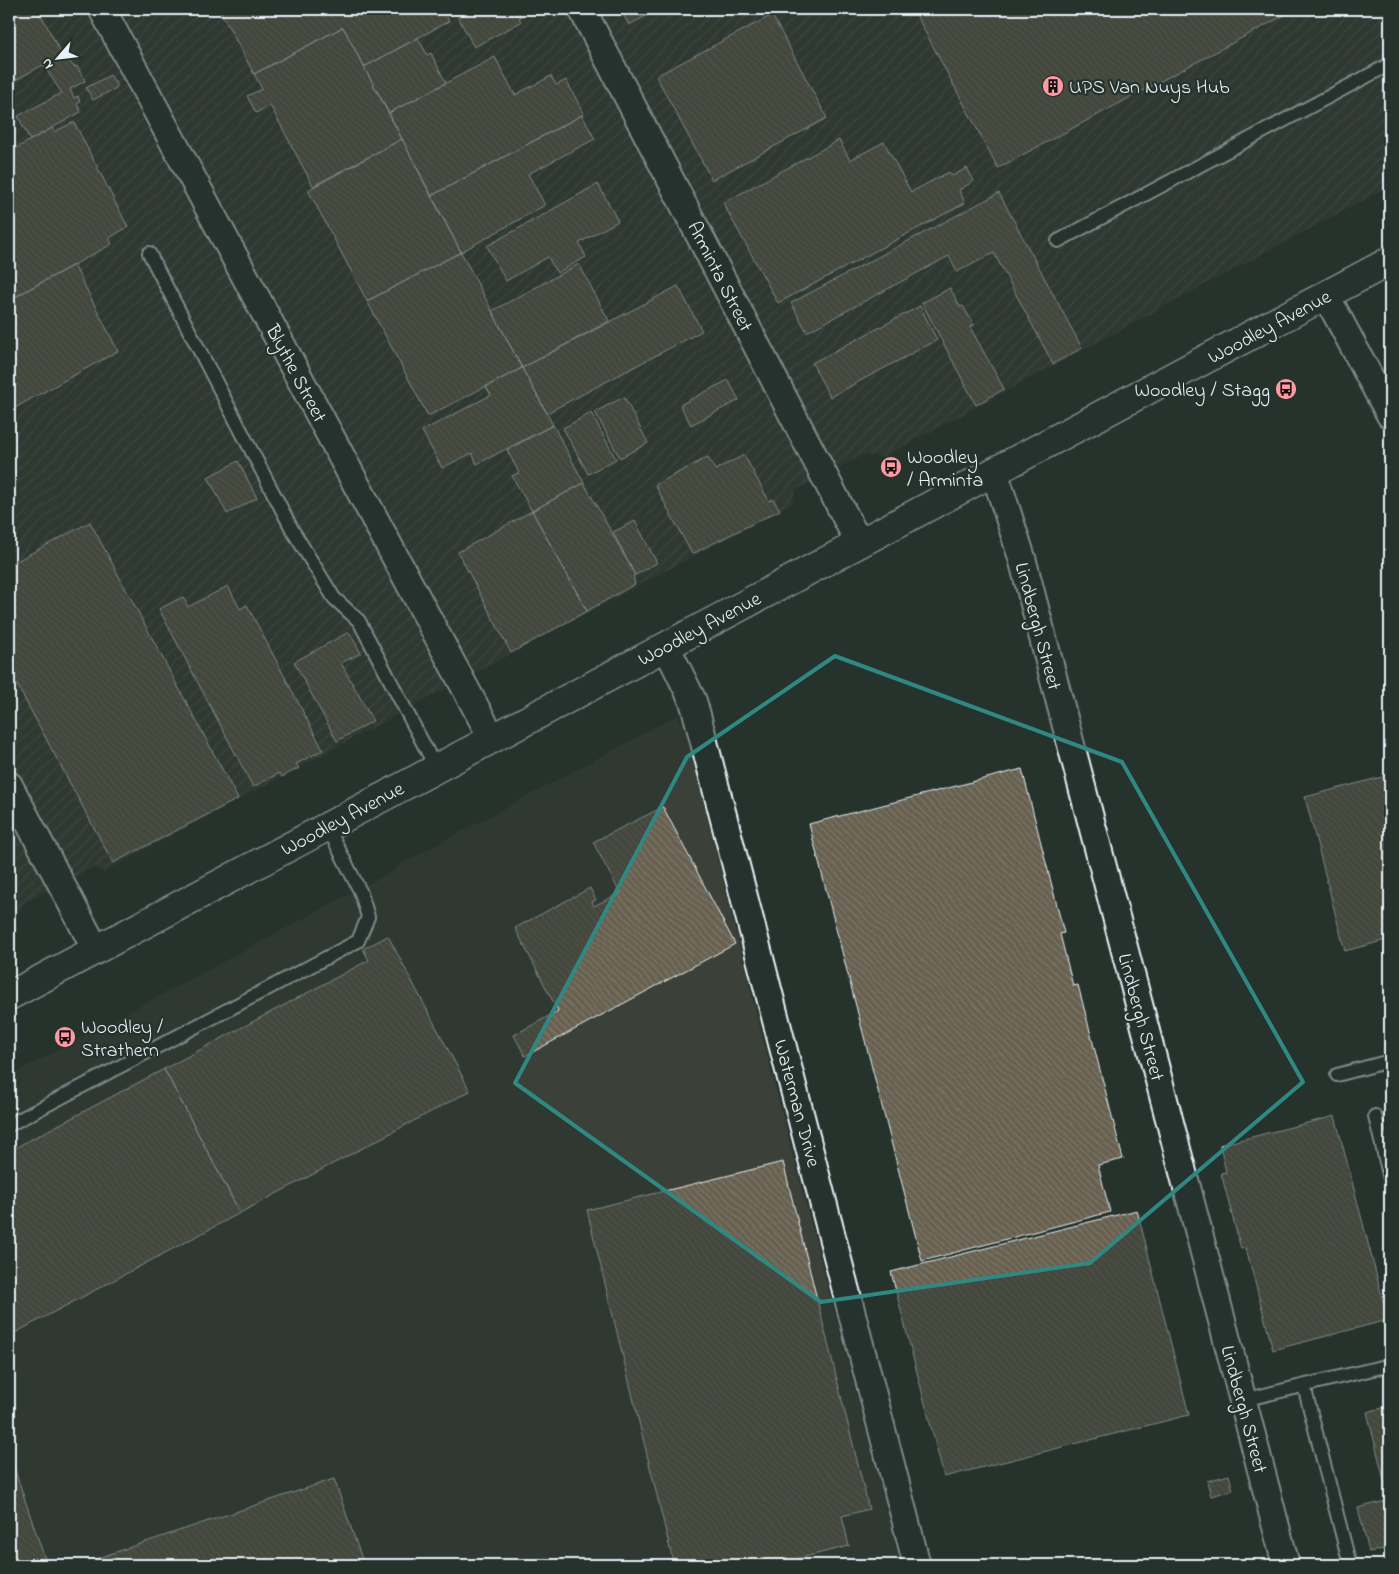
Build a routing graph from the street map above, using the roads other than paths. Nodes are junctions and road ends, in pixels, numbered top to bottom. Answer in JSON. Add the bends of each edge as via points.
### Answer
{"nodes":[{"id":1,"x":102,"y":9,"type":"edge"},
{"id":2,"x":582,"y":9,"type":"edge"},
{"id":3,"x":1390,"y":64,"type":"edge"},
{"id":4,"x":1058,"y":241,"type":"dead end"},
{"id":5,"x":149,"y":253,"type":"dead end"},
{"id":6,"x":1390,"y":261,"type":"edge"},
{"id":7,"x":1326,"y":295,"type":"junction"},
{"id":8,"x":1390,"y":415,"type":"edge"},
{"id":9,"x":994,"y":471,"type":"junction"},
{"id":10,"x":859,"y":544,"type":"junction"},
{"id":11,"x":666,"y":646,"type":"junction"},
{"id":12,"x":492,"y":738,"type":"junction"},
{"id":13,"x":436,"y":768,"type":"junction"},
{"id":14,"x":9,"y":785,"type":"edge"},
{"id":15,"x":327,"y":826,"type":"junction"},
{"id":16,"x":96,"y":950,"type":"junction"},
{"id":17,"x":9,"y":996,"type":"edge"},
{"id":18,"x":1390,"y":1061,"type":"edge"},
{"id":19,"x":1338,"y":1075,"type":"dead end"},
{"id":20,"x":1374,"y":1116,"type":"dead end"},
{"id":21,"x":9,"y":1125,"type":"edge"},
{"id":22,"x":1390,"y":1179,"type":"edge"},
{"id":23,"x":1390,"y":1365,"type":"edge"},
{"id":24,"x":1304,"y":1386,"type":"junction"},
{"id":25,"x":1243,"y":1400,"type":"junction"},
{"id":26,"x":917,"y":1565,"type":"edge"},
{"id":27,"x":1286,"y":1565,"type":"edge"},
{"id":28,"x":1350,"y":1565,"type":"edge"}],
"edges":[{"from":1,"to":12,"type":"street","name":"Blythe Street"},
{"from":2,"to":10,"type":"street","name":"Arminta Street"},
{"from":3,"to":4,"type":"lane"},
{"from":5,"to":13,"type":"lane","via":[[293,532],[334,598],[359,620]]},
{"from":6,"to":7,"type":"main road","name":"Woodley Avenue"},
{"from":7,"to":8,"type":"street"},
{"from":7,"to":9,"type":"main road","name":"Woodley Avenue"},
{"from":9,"to":10,"type":"main road","name":"Woodley Avenue"},
{"from":9,"to":25,"type":"street","name":"Lindbergh Street","via":[[1022,558]]},
{"from":10,"to":11,"type":"main road","name":"Woodley Avenue"},
{"from":11,"to":12,"type":"main road","name":"Woodley Avenue"},
{"from":11,"to":26,"type":"street","name":"Waterman Drive","via":[[695,708]]},
{"from":12,"to":13,"type":"main road","name":"Woodley Avenue"},
{"from":13,"to":15,"type":"main road","name":"Woodley Avenue"},
{"from":14,"to":16,"type":"street"},
{"from":15,"to":16,"type":"main road","name":"Woodley Avenue"},
{"from":15,"to":21,"type":"lane","via":[[361,893],[368,918],[358,941]]},
{"from":16,"to":17,"type":"main road","name":"Woodley Avenue"},
{"from":18,"to":19,"type":"lane"},
{"from":20,"to":22,"type":"lane"},
{"from":23,"to":24,"type":"lane"},
{"from":24,"to":25,"type":"lane"},
{"from":24,"to":28,"type":"lane"},
{"from":25,"to":27,"type":"street","name":"Lindbergh Street"}]}
